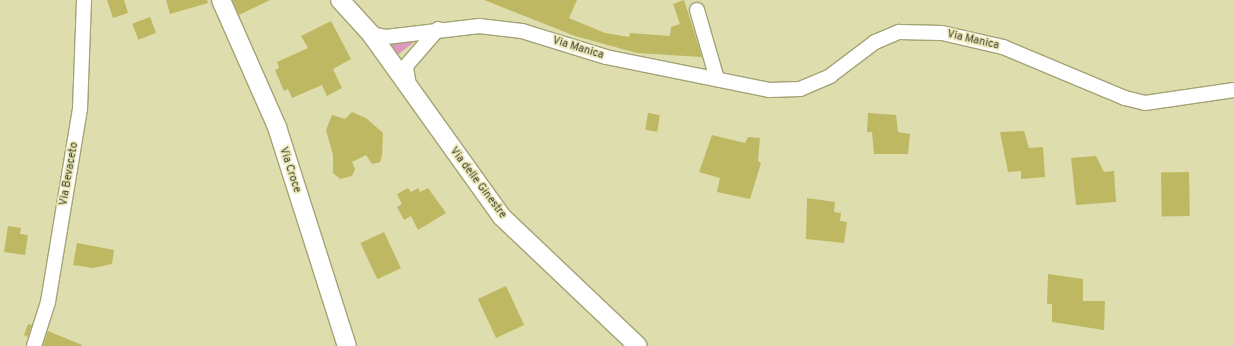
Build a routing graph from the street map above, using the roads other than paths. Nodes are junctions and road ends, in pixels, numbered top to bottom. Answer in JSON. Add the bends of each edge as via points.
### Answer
{"nodes":[{"id":1,"x":84,"y":0,"type":"edge"},
{"id":2,"x":221,"y":0,"type":"edge"},
{"id":3,"x":340,"y":0,"type":"edge"},
{"id":4,"x":697,"y":10,"type":"dead end"},
{"id":5,"x":438,"y":29,"type":"junction"},
{"id":6,"x":371,"y":34,"type":"junction"},
{"id":7,"x":717,"y":79,"type":"junction"},
{"id":8,"x":410,"y":90,"type":"junction"},
{"id":9,"x":1234,"y":90,"type":"edge"},
{"id":10,"x":34,"y":346,"type":"edge"},
{"id":11,"x":346,"y":346,"type":"edge"},
{"id":12,"x":638,"y":346,"type":"edge"}],
"edges":[{"from":1,"to":10,"type":"street","name":"Via Bevaceto","via":[[80,108],[48,302]]},
{"from":2,"to":11,"type":"street","name":"Via Croce","via":[[277,127]]},
{"from":3,"to":6,"type":"street","name":"Via delle Ginestre"},
{"from":4,"to":7,"type":"street"},
{"from":5,"to":6,"type":"street","name":"Via Manica","via":[[386,37]]},
{"from":5,"to":7,"type":"street","name":"Via Manica","via":[[479,26],[522,30],[606,57]]},
{"from":5,"to":8,"type":"street","via":[[406,66]]},
{"from":6,"to":8,"type":"street","name":"Via delle Ginestre"},
{"from":7,"to":9,"type":"street","name":"Via Manica","via":[[769,90],[800,89],[830,76],[875,42],[898,32],[942,33],[1003,47],[1125,98],[1145,103]]},
{"from":8,"to":12,"type":"street","name":"Via delle Ginestre","via":[[502,217]]}]}
